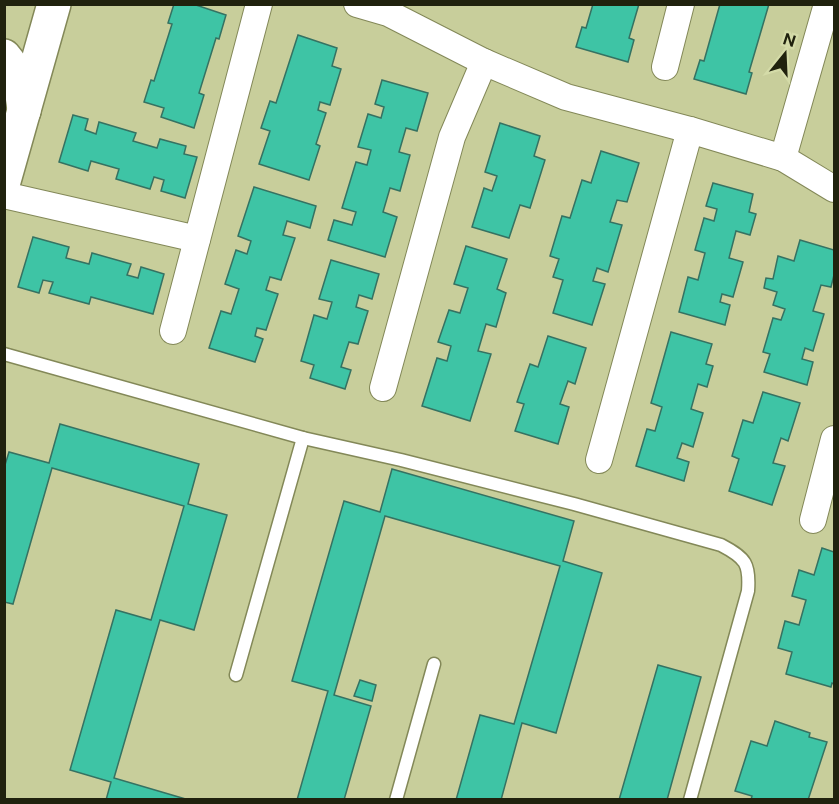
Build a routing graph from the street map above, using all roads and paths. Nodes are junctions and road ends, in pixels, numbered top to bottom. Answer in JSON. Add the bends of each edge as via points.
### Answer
{"nodes":[{"id":1,"x":54,"y":4,"type":"edge"},
{"id":2,"x":259,"y":4,"type":"edge"},
{"id":3,"x":357,"y":4,"type":"edge"},
{"id":4,"x":681,"y":4,"type":"edge"},
{"id":5,"x":827,"y":4,"type":"edge"},
{"id":6,"x":389,"y":9,"type":"edge"},
{"id":7,"x":4,"y":56,"type":"edge"},
{"id":8,"x":484,"y":62,"type":"junction"},
{"id":9,"x":665,"y":67,"type":"dead end"},
{"id":10,"x":24,"y":113,"type":"junction"},
{"id":11,"x":690,"y":130,"type":"junction"},
{"id":12,"x":783,"y":158,"type":"junction"},
{"id":13,"x":4,"y":182,"type":"edge"},
{"id":14,"x":834,"y":189,"type":"edge"},
{"id":15,"x":4,"y":195,"type":"edge"},
{"id":16,"x":198,"y":239,"type":"junction"},
{"id":17,"x":173,"y":331,"type":"dead end"},
{"id":18,"x":4,"y":354,"type":"edge"},
{"id":19,"x":383,"y":388,"type":"dead end"},
{"id":20,"x":303,"y":438,"type":"junction"},
{"id":21,"x":834,"y":439,"type":"edge"},
{"id":22,"x":599,"y":459,"type":"dead end"},
{"id":23,"x":813,"y":520,"type":"dead end"},
{"id":24,"x":434,"y":664,"type":"dead end"},
{"id":25,"x":236,"y":675,"type":"dead end"},
{"id":26,"x":396,"y":800,"type":"edge"},
{"id":27,"x":690,"y":800,"type":"edge"}],
"edges":[{"from":1,"to":10,"type":"main road"},
{"from":2,"to":16,"type":"street"},
{"from":3,"to":6,"type":"street"},
{"from":4,"to":9,"type":"street"},
{"from":5,"to":12,"type":"street"},
{"from":6,"to":8,"type":"street"},
{"from":7,"to":10,"type":"main road","via":[[18,76]]},
{"from":8,"to":11,"type":"street","via":[[566,97]]},
{"from":8,"to":19,"type":"street","via":[[452,137]]},
{"from":10,"to":13,"type":"main road"},
{"from":11,"to":12,"type":"street"},
{"from":11,"to":22,"type":"street"},
{"from":12,"to":14,"type":"street"},
{"from":15,"to":16,"type":"street"},
{"from":16,"to":17,"type":"street"},
{"from":18,"to":20,"type":"lane"},
{"from":20,"to":25,"type":"lane"},
{"from":20,"to":27,"type":"lane","via":[[574,504],[721,545],[739,554],[749,573],[748,591]]},
{"from":21,"to":23,"type":"street"},
{"from":24,"to":26,"type":"lane"}]}
